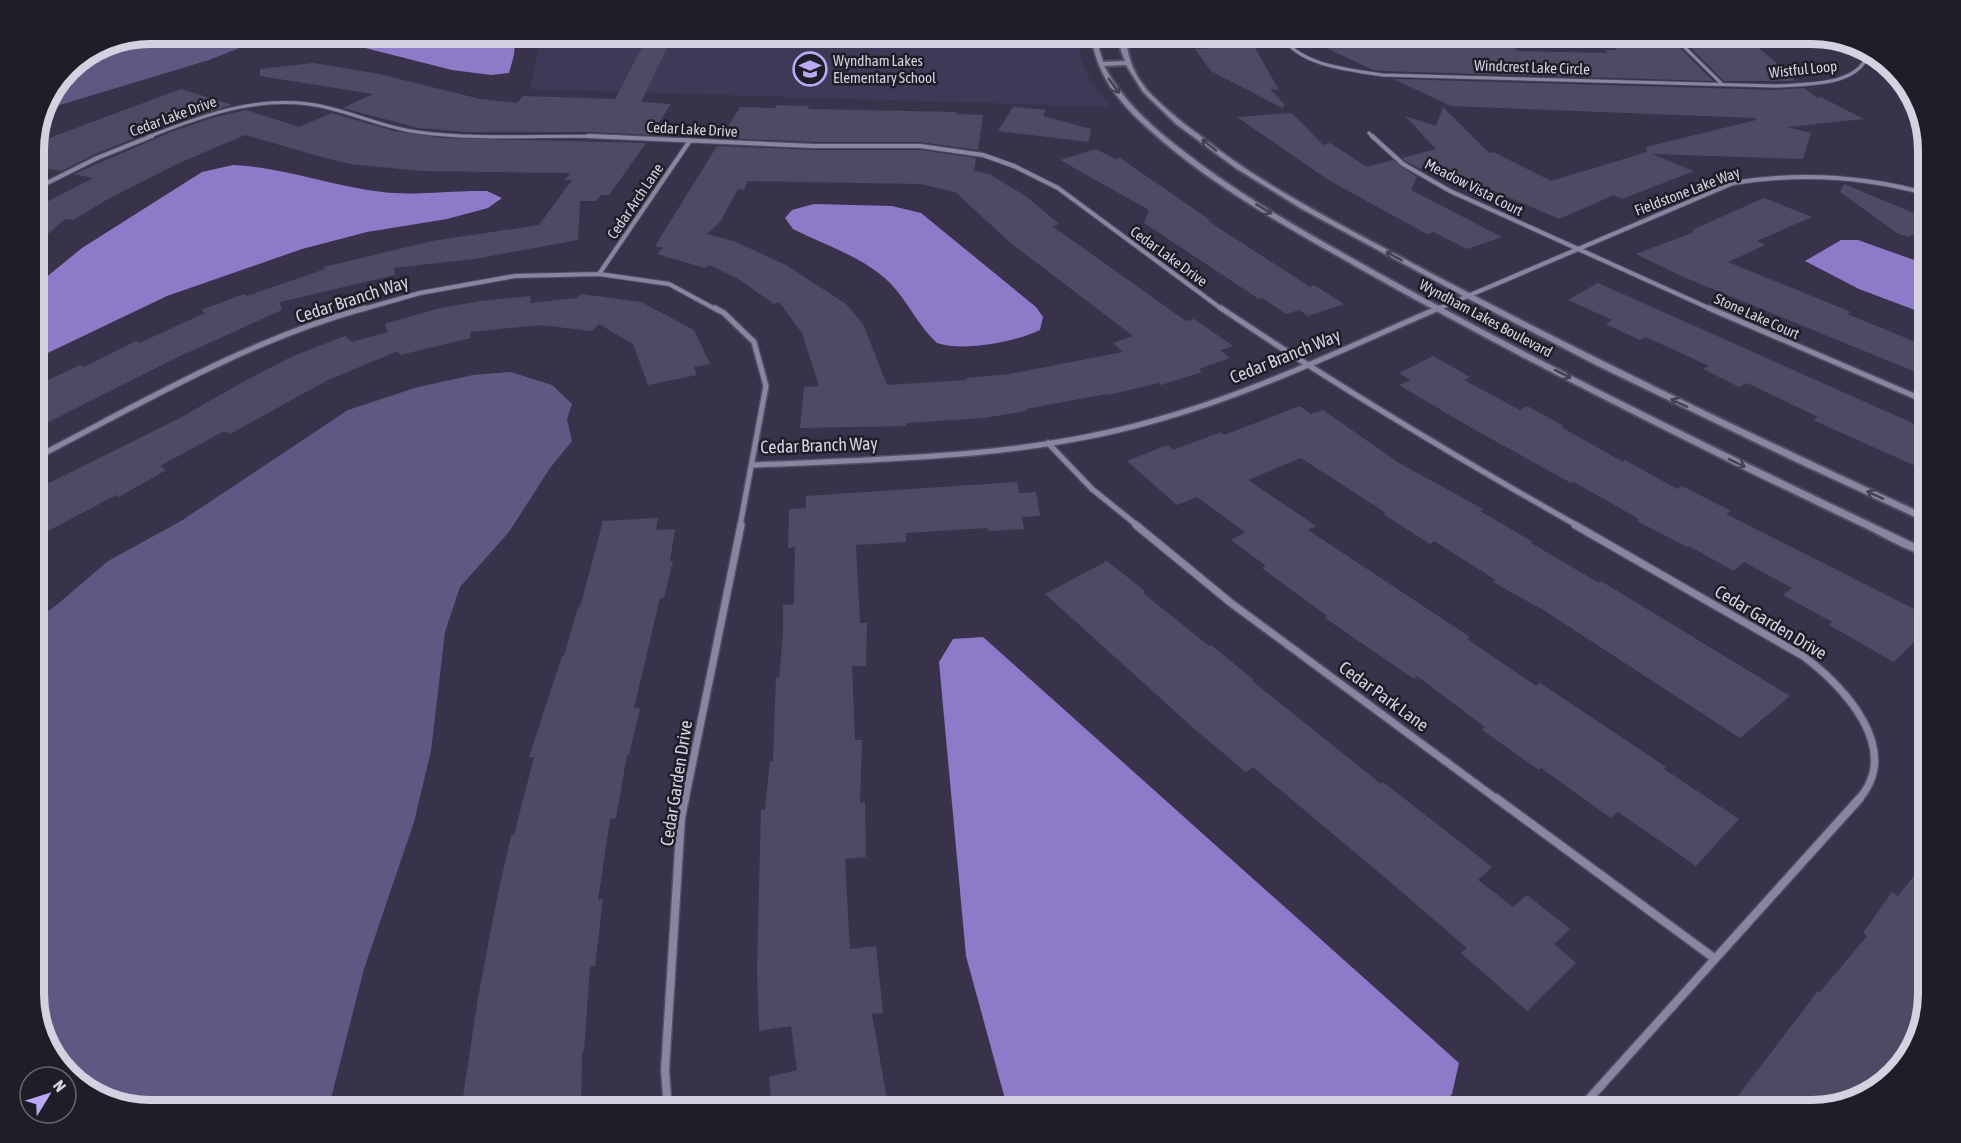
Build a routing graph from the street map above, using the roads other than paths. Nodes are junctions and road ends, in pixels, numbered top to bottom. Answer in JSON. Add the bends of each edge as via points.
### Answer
{"nodes":[{"id":1,"x":1095,"y":44,"type":"edge"},
{"id":2,"x":1122,"y":44,"type":"edge"},
{"id":3,"x":1288,"y":44,"type":"edge"},
{"id":4,"x":1681,"y":44,"type":"edge"},
{"id":5,"x":1867,"y":60,"type":"edge"},
{"id":6,"x":1127,"y":63,"type":"junction"},
{"id":7,"x":1100,"y":64,"type":"junction"},
{"id":8,"x":1722,"y":84,"type":"junction"},
{"id":9,"x":1369,"y":133,"type":"dead end"},
{"id":10,"x":689,"y":142,"type":"junction"},
{"id":11,"x":44,"y":184,"type":"edge"},
{"id":12,"x":1917,"y":191,"type":"edge"},
{"id":13,"x":1577,"y":249,"type":"junction"},
{"id":14,"x":599,"y":274,"type":"junction"},
{"id":15,"x":1467,"y":296,"type":"junction"},
{"id":16,"x":1437,"y":309,"type":"junction"},
{"id":17,"x":1306,"y":365,"type":"junction"},
{"id":18,"x":1917,"y":397,"type":"edge"},
{"id":19,"x":1048,"y":443,"type":"junction"},
{"id":20,"x":44,"y":453,"type":"edge"},
{"id":21,"x":753,"y":465,"type":"junction"},
{"id":22,"x":1917,"y":515,"type":"edge"},
{"id":23,"x":1917,"y":549,"type":"edge"},
{"id":24,"x":1714,"y":958,"type":"junction"},
{"id":25,"x":667,"y":1100,"type":"edge"},
{"id":26,"x":1588,"y":1100,"type":"edge"}],
"edges":[{"from":1,"to":7,"type":"street","name":"Wyndham Lakes Boulevard"},
{"from":2,"to":6,"type":"street","name":"Wyndham Lakes Boulevard"},
{"from":3,"to":8,"type":"street","name":"Windcrest Lake Circle","via":[[1346,69],[1383,75]]},
{"from":4,"to":8,"type":"street"},
{"from":5,"to":8,"type":"street","name":"Wistful Loop","via":[[1853,75],[1823,82],[1775,86]]},
{"from":6,"to":7,"type":"street"},
{"from":15,"to":6,"type":"street","name":"Wyndham Lakes Boulevard","one_way":true,"via":[[1299,204],[1217,152],[1149,95]]},
{"from":7,"to":16,"type":"street","name":"Wyndham Lakes Boulevard","one_way":true,"via":[[1136,112],[1206,172]]},
{"from":9,"to":13,"type":"street","name":"Meadow Vista Court","via":[[1392,158],[1454,193]]},
{"from":10,"to":11,"type":"street","name":"Cedar Lake Drive","via":[[415,132],[327,107],[290,101],[263,102],[201,116],[97,158]]},
{"from":10,"to":14,"type":"street","name":"Cedar Arch Lane"},
{"from":10,"to":17,"type":"street","name":"Cedar Lake Drive","via":[[920,146],[1001,161],[1058,188],[1192,288]]},
{"from":12,"to":13,"type":"street","name":"Fieldstone Lake Way","via":[[1874,180],[1824,175],[1766,176],[1733,183]]},
{"from":13,"to":15,"type":"street","name":"Fieldstone Lake Way"},
{"from":13,"to":18,"type":"street","name":"Stone Lake Court"},
{"from":14,"to":20,"type":"street","name":"Cedar Branch Way","via":[[515,276],[420,293],[336,316],[228,360]]},
{"from":14,"to":21,"type":"street","name":"Cedar Branch Way","via":[[669,284],[724,313],[754,342],[766,386]]},
{"from":15,"to":16,"type":"street","name":"Cedar Branch Way"},
{"from":22,"to":15,"type":"street","name":"Wyndham Lakes Boulevard","one_way":true,"via":[[1627,378]]},
{"from":16,"to":17,"type":"street","name":"Cedar Branch Way"},
{"from":16,"to":23,"type":"street","name":"Wyndham Lakes Boulevard","one_way":true,"via":[[1694,442]]},
{"from":17,"to":19,"type":"street","name":"Cedar Branch Way","via":[[1210,403],[1120,430]]},
{"from":17,"to":24,"type":"street","name":"Cedar Garden Drive","via":[[1431,442],[1803,656],[1848,695],[1870,736],[1875,755],[1875,774],[1868,789]]},
{"from":19,"to":21,"type":"street","name":"Cedar Branch Way","via":[[910,457]]},
{"from":19,"to":24,"type":"street","name":"Cedar Park Lane","via":[[1092,489],[1231,603]]},
{"from":21,"to":25,"type":"street","name":"Cedar Garden Drive","via":[[681,818],[665,1070]]},
{"from":24,"to":26,"type":"street","name":"Cedar Garden Drive"}]}
